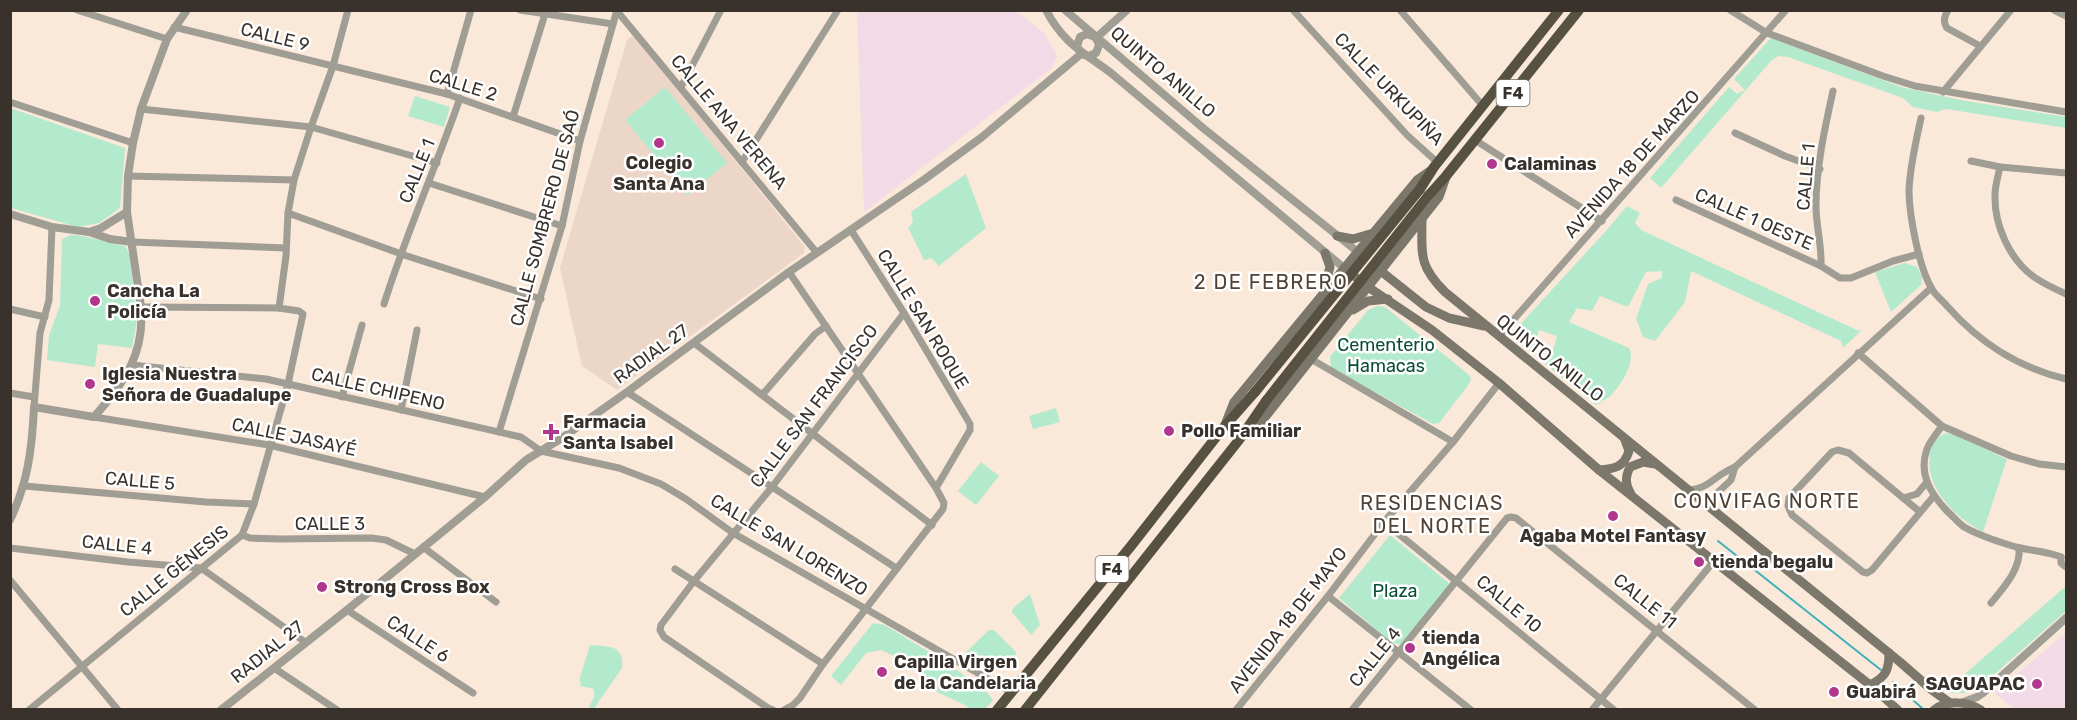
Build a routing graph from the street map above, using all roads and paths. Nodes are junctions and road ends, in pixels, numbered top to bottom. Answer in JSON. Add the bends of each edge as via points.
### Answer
{"nodes":[{"id":1,"x":77,"y":10,"type":"edge"},
{"id":2,"x":187,"y":10,"type":"edge"},
{"id":3,"x":348,"y":10,"type":"edge"},
{"id":4,"x":471,"y":10,"type":"edge"},
{"id":5,"x":520,"y":10,"type":"edge"},
{"id":6,"x":721,"y":10,"type":"edge"},
{"id":7,"x":838,"y":10,"type":"edge"},
{"id":8,"x":1065,"y":10,"type":"edge"},
{"id":9,"x":1126,"y":10,"type":"edge"},
{"id":10,"x":1293,"y":10,"type":"edge"},
{"id":11,"x":1400,"y":10,"type":"edge"},
{"id":12,"x":1559,"y":10,"type":"edge"},
{"id":13,"x":1579,"y":10,"type":"edge"},
{"id":14,"x":1730,"y":10,"type":"edge"},
{"id":15,"x":1786,"y":10,"type":"edge"},
{"id":16,"x":1948,"y":10,"type":"edge"},
{"id":17,"x":2011,"y":10,"type":"edge"},
{"id":18,"x":2054,"y":10,"type":"edge"},
{"id":19,"x":617,"y":11,"type":"edge"},
{"id":20,"x":1044,"y":11,"type":"edge"},
{"id":21,"x":545,"y":14,"type":"junction"},
{"id":22,"x":2067,"y":16,"type":"edge"},
{"id":23,"x":613,"y":24,"type":"junction"},
{"id":24,"x":174,"y":27,"type":"junction"},
{"id":25,"x":1767,"y":33,"type":"junction"},
{"id":26,"x":1096,"y":38,"type":"junction"},
{"id":27,"x":167,"y":39,"type":"junction"},
{"id":28,"x":1980,"y":46,"type":"junction"},
{"id":29,"x":1081,"y":54,"type":"junction"},
{"id":30,"x":333,"y":66,"type":"junction"},
{"id":31,"x":681,"y":87,"type":"junction"},
{"id":32,"x":1833,"y":91,"type":"dead end"},
{"id":33,"x":1943,"y":92,"type":"junction"},
{"id":34,"x":447,"y":94,"type":"junction"},
{"id":35,"x":460,"y":99,"type":"junction"},
{"id":36,"x":10,"y":102,"type":"edge"},
{"id":37,"x":1483,"y":106,"type":"junction"},
{"id":38,"x":141,"y":109,"type":"junction"},
{"id":39,"x":2067,"y":112,"type":"edge"},
{"id":40,"x":513,"y":117,"type":"junction"},
{"id":41,"x":1922,"y":118,"type":"dead end"},
{"id":42,"x":311,"y":127,"type":"junction"},
{"id":43,"x":1735,"y":133,"type":"dead end"},
{"id":44,"x":1475,"y":140,"type":"junction"},
{"id":45,"x":580,"y":141,"type":"junction"},
{"id":46,"x":133,"y":143,"type":"junction"},
{"id":47,"x":1971,"y":161,"type":"dead end"},
{"id":48,"x":742,"y":162,"type":"junction"},
{"id":49,"x":437,"y":163,"type":"junction"},
{"id":50,"x":1436,"y":165,"type":"junction"},
{"id":51,"x":2000,"y":167,"type":"junction"},
{"id":52,"x":1820,"y":169,"type":"junction"},
{"id":53,"x":2067,"y":173,"type":"edge"},
{"id":54,"x":128,"y":176,"type":"junction"},
{"id":55,"x":1446,"y":176,"type":"junction"},
{"id":56,"x":294,"y":180,"type":"junction"},
{"id":57,"x":429,"y":183,"type":"junction"},
{"id":58,"x":1424,"y":192,"type":"junction"},
{"id":59,"x":1676,"y":200,"type":"dead end"},
{"id":60,"x":127,"y":212,"type":"junction"},
{"id":61,"x":288,"y":213,"type":"junction"},
{"id":62,"x":10,"y":214,"type":"edge"},
{"id":63,"x":1422,"y":219,"type":"junction"},
{"id":64,"x":1602,"y":221,"type":"junction"},
{"id":65,"x":562,"y":226,"type":"junction"},
{"id":66,"x":52,"y":227,"type":"junction"},
{"id":67,"x":851,"y":230,"type":"junction"},
{"id":68,"x":1375,"y":231,"type":"junction"},
{"id":69,"x":88,"y":232,"type":"junction"},
{"id":70,"x":1337,"y":236,"type":"junction"},
{"id":71,"x":132,"y":242,"type":"junction"},
{"id":72,"x":286,"y":248,"type":"junction"},
{"id":73,"x":1398,"y":249,"type":"junction"},
{"id":74,"x":1358,"y":252,"type":"junction"},
{"id":75,"x":817,"y":253,"type":"junction"},
{"id":76,"x":1325,"y":253,"type":"junction"},
{"id":77,"x":403,"y":254,"type":"junction"},
{"id":78,"x":1919,"y":254,"type":"junction"},
{"id":79,"x":1821,"y":266,"type":"junction"},
{"id":80,"x":1344,"y":268,"type":"junction"},
{"id":81,"x":1381,"y":271,"type":"junction"},
{"id":82,"x":789,"y":272,"type":"junction"},
{"id":83,"x":1368,"y":287,"type":"junction"},
{"id":84,"x":1931,"y":288,"type":"junction"},
{"id":85,"x":2067,"y":294,"type":"edge"},
{"id":86,"x":541,"y":298,"type":"junction"},
{"id":87,"x":1388,"y":299,"type":"junction"},
{"id":88,"x":1317,"y":301,"type":"junction"},
{"id":89,"x":384,"y":304,"type":"dead end"},
{"id":90,"x":141,"y":307,"type":"junction"},
{"id":91,"x":279,"y":308,"type":"junction"},
{"id":92,"x":10,"y":309,"type":"edge"},
{"id":93,"x":903,"y":313,"type":"junction"},
{"id":94,"x":45,"y":317,"type":"junction"},
{"id":95,"x":1342,"y":319,"type":"junction"},
{"id":96,"x":362,"y":325,"type":"dead end"},
{"id":97,"x":826,"y":326,"type":"junction"},
{"id":98,"x":1489,"y":327,"type":"junction"},
{"id":99,"x":417,"y":330,"type":"dead end"},
{"id":100,"x":1500,"y":335,"type":"junction"},
{"id":101,"x":694,"y":343,"type":"junction"},
{"id":102,"x":1858,"y":353,"type":"junction"},
{"id":103,"x":1311,"y":359,"type":"junction"},
{"id":104,"x":132,"y":365,"type":"junction"},
{"id":105,"x":858,"y":373,"type":"junction"},
{"id":106,"x":2067,"y":379,"type":"edge"},
{"id":107,"x":1499,"y":383,"type":"junction"},
{"id":108,"x":288,"y":384,"type":"junction"},
{"id":109,"x":627,"y":392,"type":"junction"},
{"id":110,"x":10,"y":393,"type":"edge"},
{"id":111,"x":762,"y":395,"type":"junction"},
{"id":112,"x":342,"y":397,"type":"junction"},
{"id":113,"x":34,"y":398,"type":"junction"},
{"id":114,"x":34,"y":407,"type":"junction"},
{"id":115,"x":401,"y":410,"type":"junction"},
{"id":116,"x":94,"y":417,"type":"junction"},
{"id":117,"x":1942,"y":426,"type":"junction"},
{"id":118,"x":1224,"y":427,"type":"junction"},
{"id":119,"x":499,"y":432,"type":"junction"},
{"id":120,"x":813,"y":434,"type":"junction"},
{"id":121,"x":1624,"y":438,"type":"junction"},
{"id":122,"x":1239,"y":440,"type":"junction"},
{"id":123,"x":1453,"y":442,"type":"junction"},
{"id":124,"x":269,"y":445,"type":"junction"},
{"id":125,"x":541,"y":451,"type":"junction"},
{"id":126,"x":1657,"y":465,"type":"junction"},
{"id":127,"x":1735,"y":467,"type":"junction"},
{"id":128,"x":2067,"y":467,"type":"edge"},
{"id":129,"x":1599,"y":470,"type":"junction"},
{"id":130,"x":1927,"y":482,"type":"junction"},
{"id":131,"x":24,"y":486,"type":"junction"},
{"id":132,"x":772,"y":487,"type":"junction"},
{"id":133,"x":936,"y":488,"type":"junction"},
{"id":134,"x":1689,"y":490,"type":"junction"},
{"id":135,"x":485,"y":496,"type":"junction"},
{"id":136,"x":1632,"y":496,"type":"junction"},
{"id":137,"x":1933,"y":497,"type":"junction"},
{"id":138,"x":1903,"y":498,"type":"junction"},
{"id":139,"x":14,"y":500,"type":"edge"},
{"id":140,"x":254,"y":504,"type":"junction"},
{"id":141,"x":1711,"y":508,"type":"junction"},
{"id":142,"x":1920,"y":512,"type":"junction"},
{"id":143,"x":1516,"y":518,"type":"joint"},
{"id":144,"x":10,"y":520,"type":"edge"},
{"id":145,"x":1384,"y":522,"type":"junction"},
{"id":146,"x":932,"y":525,"type":"junction"},
{"id":147,"x":733,"y":533,"type":"junction"},
{"id":148,"x":242,"y":535,"type":"junction"},
{"id":149,"x":423,"y":547,"type":"junction"},
{"id":150,"x":10,"y":548,"type":"edge"},
{"id":151,"x":2019,"y":548,"type":"junction"},
{"id":152,"x":415,"y":554,"type":"junction"},
{"id":153,"x":2064,"y":555,"type":"edge"},
{"id":154,"x":1714,"y":561,"type":"junction"},
{"id":155,"x":2067,"y":567,"type":"edge"},
{"id":156,"x":201,"y":568,"type":"junction"},
{"id":157,"x":896,"y":568,"type":"junction"},
{"id":158,"x":675,"y":569,"type":"dead end"},
{"id":159,"x":10,"y":580,"type":"edge"},
{"id":160,"x":1457,"y":580,"type":"junction"},
{"id":161,"x":694,"y":581,"type":"junction"},
{"id":162,"x":1328,"y":596,"type":"junction"},
{"id":163,"x":496,"y":602,"type":"dead end"},
{"id":164,"x":1991,"y":603,"type":"dead end"},
{"id":165,"x":865,"y":609,"type":"junction"},
{"id":166,"x":347,"y":610,"type":"junction"},
{"id":167,"x":2067,"y":618,"type":"edge"},
{"id":168,"x":1657,"y":630,"type":"junction"},
{"id":169,"x":305,"y":642,"type":"junction"},
{"id":170,"x":1399,"y":651,"type":"junction"},
{"id":171,"x":1889,"y":653,"type":"junction"},
{"id":172,"x":823,"y":664,"type":"junction"},
{"id":173,"x":81,"y":667,"type":"junction"},
{"id":174,"x":274,"y":668,"type":"junction"},
{"id":175,"x":1870,"y":685,"type":"junction"},
{"id":176,"x":1989,"y":687,"type":"junction"},
{"id":177,"x":1011,"y":692,"type":"junction"},
{"id":178,"x":473,"y":693,"type":"dead end"},
{"id":179,"x":1600,"y":699,"type":"junction"},
{"id":180,"x":1950,"y":703,"type":"junction"},
{"id":181,"x":1961,"y":703,"type":"junction"},
{"id":182,"x":771,"y":709,"type":"edge"},
{"id":183,"x":29,"y":710,"type":"edge"},
{"id":184,"x":118,"y":710,"type":"edge"},
{"id":185,"x":221,"y":710,"type":"edge"},
{"id":186,"x":337,"y":710,"type":"edge"},
{"id":187,"x":784,"y":710,"type":"edge"},
{"id":188,"x":997,"y":710,"type":"edge"},
{"id":189,"x":1025,"y":710,"type":"edge"},
{"id":190,"x":1236,"y":710,"type":"edge"},
{"id":191,"x":1352,"y":710,"type":"edge"},
{"id":192,"x":1471,"y":710,"type":"edge"},
{"id":193,"x":1592,"y":710,"type":"edge"},
{"id":194,"x":1614,"y":710,"type":"edge"},
{"id":195,"x":1755,"y":710,"type":"edge"},
{"id":196,"x":1898,"y":710,"type":"edge"},
{"id":197,"x":1934,"y":710,"type":"edge"},
{"id":198,"x":1983,"y":710,"type":"edge"}],
"edges":[{"from":1,"to":27,"type":"street"},
{"from":2,"to":24,"type":"street"},
{"from":3,"to":30,"type":"street"},
{"from":4,"to":34,"type":"street"},
{"from":5,"to":21,"type":"street"},
{"from":6,"to":31,"type":"street"},
{"from":7,"to":48,"type":"street"},
{"from":8,"to":26,"type":"street","name":"QUINTO ANILLO"},
{"from":9,"to":26,"type":"street"},
{"from":10,"to":50,"type":"street","name":"CALLE URKUPIÑA"},
{"from":11,"to":37,"type":"street"},
{"from":12,"to":37,"type":"highway","number":"F4"},
{"from":13,"to":44,"type":"highway","number":"F4"},
{"from":14,"to":25,"type":"street"},
{"from":15,"to":25,"type":"street","name":"AVENIDA 18 DE MARZO"},
{"from":16,"to":28,"type":"street","via":[[1944,16],[1947,28]]},
{"from":17,"to":28,"type":"street"},
{"from":18,"to":22,"type":"street"},
{"from":19,"to":23,"type":"street","name":"CALLE SOMBRERO DE SAÓ"},
{"from":19,"to":31,"type":"street","name":"CALLE ANA VERENA"},
{"from":20,"to":29,"type":"street","name":"QUINTO ANILLO"},
{"from":21,"to":23,"type":"street"},
{"from":21,"to":40,"type":"street"},
{"from":23,"to":45,"type":"street","name":"CALLE SOMBRERO DE SAÓ"},
{"from":24,"to":27,"type":"street"},
{"from":24,"to":30,"type":"street","name":"CALLE 9"},
{"from":25,"to":33,"type":"street","via":[[1883,76]]},
{"from":25,"to":64,"type":"street","name":"AVENIDA 18 DE MARZO"},
{"from":26,"to":29,"type":"street","name":"RADIAL 27","via":[[1096,53]]},
{"from":26,"to":29,"type":"street","via":[[1087,34],[1080,37],[1077,46]]},
{"from":26,"to":70,"type":"street","name":"QUINTO ANILLO"},
{"from":27,"to":38,"type":"street"},
{"from":28,"to":33,"type":"street"},
{"from":29,"to":67,"type":"street","name":"RADIAL 27","via":[[982,137]]},
{"from":29,"to":76,"type":"street","name":"QUINTO ANILLO","via":[[1111,73]]},
{"from":30,"to":34,"type":"street","name":"CALLE 2"},
{"from":30,"to":42,"type":"street"},
{"from":31,"to":48,"type":"street","name":"CALLE ANA VERENA"},
{"from":32,"to":52,"type":"street","name":"CALLE 1"},
{"from":33,"to":39,"type":"street"},
{"from":34,"to":35,"type":"street","name":"CALLE 2"},
{"from":35,"to":40,"type":"street","name":"CALLE 2"},
{"from":35,"to":49,"type":"street","name":"CALLE 1"},
{"from":36,"to":46,"type":"street"},
{"from":37,"to":50,"type":"highway","number":"F4"},
{"from":38,"to":42,"type":"street"},
{"from":38,"to":46,"type":"street"},
{"from":40,"to":45,"type":"street","name":"CALLE 2"},
{"from":41,"to":78,"type":"street","via":[[1909,190]]},
{"from":42,"to":49,"type":"street"},
{"from":42,"to":56,"type":"street"},
{"from":43,"to":52,"type":"street"},
{"from":44,"to":55,"type":"highway","number":"F4"},
{"from":44,"to":64,"type":"street"},
{"from":45,"to":65,"type":"street","name":"CALLE SOMBRERO DE SAÓ"},
{"from":46,"to":54,"type":"street"},
{"from":47,"to":51,"type":"street"},
{"from":48,"to":75,"type":"street","name":"CALLE ANA VERENA"},
{"from":49,"to":57,"type":"street","name":"CALLE 1"},
{"from":50,"to":58,"type":"highway","number":"F4"},
{"from":50,"to":68,"type":"main road","via":[[1417,180]]},
{"from":51,"to":53,"type":"street"},
{"from":51,"to":85,"type":"street","via":[[1996,213],[2007,244],[2031,275]]},
{"from":52,"to":79,"type":"street","name":"CALLE 1","via":[[1816,206]]},
{"from":54,"to":56,"type":"street"},
{"from":54,"to":60,"type":"street"},
{"from":55,"to":58,"type":"highway","number":"F4"},
{"from":55,"to":63,"type":"main road","via":[[1439,196]]},
{"from":56,"to":61,"type":"street"},
{"from":57,"to":65,"type":"street"},
{"from":57,"to":77,"type":"street","name":"CALLE 1"},
{"from":58,"to":118,"type":"highway","number":"F4","bridge":true},
{"from":58,"to":122,"type":"highway","number":"F4","bridge":true},
{"from":59,"to":79,"type":"street","name":"CALLE 1 OESTE"},
{"from":60,"to":69,"type":"street"},
{"from":60,"to":71,"type":"street"},
{"from":61,"to":72,"type":"street"},
{"from":61,"to":77,"type":"street"},
{"from":62,"to":66,"type":"street"},
{"from":63,"to":73,"type":"main road"},
{"from":63,"to":98,"type":"main road","via":[[1426,269],[1445,292]]},
{"from":64,"to":100,"type":"street","name":"AVENIDA 18 DE MARZO"},
{"from":65,"to":86,"type":"street","name":"CALLE SOMBRERO DE SAÓ"},
{"from":66,"to":69,"type":"street"},
{"from":66,"to":94,"type":"street"},
{"from":67,"to":75,"type":"street","name":"RADIAL 27"},
{"from":67,"to":93,"type":"street","name":"CALLE SAN ROQUE"},
{"from":68,"to":70,"type":"main road","via":[[1362,238]]},
{"from":68,"to":73,"type":"main road","via":[[1370,243],[1372,257],[1378,259]]},
{"from":68,"to":74,"type":"main road"},
{"from":69,"to":71,"type":"street"},
{"from":70,"to":74,"type":"street","name":"QUINTO ANILLO"},
{"from":71,"to":72,"type":"street"},
{"from":71,"to":90,"type":"street"},
{"from":72,"to":91,"type":"street"},
{"from":73,"to":81,"type":"main road"},
{"from":74,"to":80,"type":"main road"},
{"from":74,"to":81,"type":"main road","name":"QUINTO ANILLO"},
{"from":75,"to":82,"type":"street","name":"RADIAL 27"},
{"from":76,"to":80,"type":"street","name":"QUINTO ANILLO"},
{"from":76,"to":88,"type":"main road","via":[[1330,271]]},
{"from":77,"to":86,"type":"street"},
{"from":77,"to":89,"type":"street","name":"CALLE 1"},
{"from":78,"to":79,"type":"street","name":"CALLE 1 OESTE","via":[[1851,278],[1840,278]]},
{"from":78,"to":84,"type":"street"},
{"from":80,"to":83,"type":"main road","name":"QUINTO ANILLO"},
{"from":80,"to":88,"type":"main road"},
{"from":81,"to":83,"type":"main road"},
{"from":81,"to":98,"type":"main road","name":"QUINTO ANILLO","via":[[1426,308]]},
{"from":82,"to":97,"type":"street"},
{"from":82,"to":101,"type":"street","name":"RADIAL 27"},
{"from":83,"to":87,"type":"main road","name":"QUINTO ANILLO"},
{"from":83,"to":95,"type":"main road"},
{"from":84,"to":102,"type":"street"},
{"from":84,"to":106,"type":"street","via":[[1966,327],[2010,359]]},
{"from":86,"to":119,"type":"street","name":"CALLE SOMBRERO DE SAÓ"},
{"from":87,"to":95,"type":"main road","via":[[1368,301]]},
{"from":87,"to":107,"type":"main road","name":"QUINTO ANILLO"},
{"from":88,"to":95,"type":"main road","via":[[1334,289],[1346,290],[1349,301]]},
{"from":88,"to":118,"type":"main road","via":[[1234,402]]},
{"from":90,"to":91,"type":"street"},
{"from":90,"to":104,"type":"street","via":[[140,343]]},
{"from":91,"to":108,"type":"street","name":"CALLE GÉNESIS","via":[[303,314]]},
{"from":92,"to":94,"type":"street"},
{"from":93,"to":105,"type":"street","name":"CALLE SAN FRANCISCO"},
{"from":93,"to":133,"type":"street","name":"CALLE SAN ROQUE","via":[[969,424],[968,435]]},
{"from":94,"to":113,"type":"street"},
{"from":95,"to":103,"type":"main road"},
{"from":96,"to":112,"type":"street"},
{"from":97,"to":105,"type":"street"},
{"from":97,"to":111,"type":"street"},
{"from":98,"to":100,"type":"main road","name":"QUINTO ANILLO"},
{"from":99,"to":115,"type":"street"},
{"from":100,"to":121,"type":"main road","name":"QUINTO ANILLO"},
{"from":101,"to":109,"type":"street","name":"RADIAL 27"},
{"from":101,"to":111,"type":"street"},
{"from":102,"to":117,"type":"street"},
{"from":102,"to":127,"type":"street"},
{"from":103,"to":122,"type":"main road","via":[[1262,421]]},
{"from":103,"to":123,"type":"street"},
{"from":104,"to":108,"type":"street","name":"CALLE CHIPENO"},
{"from":104,"to":116,"type":"street","via":[[116,392]]},
{"from":105,"to":120,"type":"street","name":"CALLE SAN FRANCISCO"},
{"from":105,"to":133,"type":"street"},
{"from":107,"to":123,"type":"street","name":"AVENIDA 18 DE MAYO"},
{"from":107,"to":129,"type":"main road","name":"QUINTO ANILLO"},
{"from":108,"to":112,"type":"street","name":"CALLE CHIPENO"},
{"from":108,"to":124,"type":"street","name":"CALLE GÉNESIS"},
{"from":109,"to":125,"type":"street","name":"RADIAL 27"},
{"from":109,"to":132,"type":"street"},
{"from":110,"to":113,"type":"street"},
{"from":111,"to":120,"type":"street"},
{"from":112,"to":115,"type":"street","name":"CALLE CHIPENO"},
{"from":113,"to":114,"type":"street"},
{"from":114,"to":116,"type":"street"},
{"from":114,"to":131,"type":"street","via":[[32,449]]},
{"from":115,"to":119,"type":"street","name":"CALLE CHIPENO"},
{"from":116,"to":124,"type":"street","name":"CALLE JASAYÉ"},
{"from":117,"to":128,"type":"street","via":[[2011,456]]},
{"from":117,"to":130,"type":"street","via":[[1928,448],[1924,470]]},
{"from":118,"to":177,"type":"highway","number":"F4"},
{"from":119,"to":125,"type":"street","name":"CALLE CHIPENO","via":[[521,437]]},
{"from":120,"to":132,"type":"street","name":"CALLE SAN FRANCISCO"},
{"from":120,"to":146,"type":"street"},
{"from":121,"to":126,"type":"main road","name":"QUINTO ANILLO"},
{"from":121,"to":129,"type":"main road","via":[[1629,452],[1622,464]]},
{"from":122,"to":189,"type":"highway","number":"F4"},
{"from":123,"to":145,"type":"street","name":"AVENIDA 18 DE MAYO"},
{"from":124,"to":135,"type":"street","name":"CALLE JASAYÉ"},
{"from":124,"to":140,"type":"street","name":"CALLE GÉNESIS"},
{"from":125,"to":135,"type":"street","name":"RADIAL 27"},
{"from":125,"to":147,"type":"street","name":"CALLE SAN LORENZO","via":[[640,475],[686,499]]},
{"from":126,"to":134,"type":"main road","name":"QUINTO ANILLO"},
{"from":126,"to":136,"type":"main road","via":[[1643,462],[1630,467],[1625,479]]},
{"from":127,"to":134,"type":"street","via":[[1704,488]]},
{"from":127,"to":141,"type":"street","via":[[1731,480],[1716,494]]},
{"from":129,"to":136,"type":"main road","name":"QUINTO ANILLO"},
{"from":130,"to":137,"type":"street"},
{"from":130,"to":138,"type":"street","via":[[1917,494]]},
{"from":131,"to":139,"type":"street"},
{"from":131,"to":140,"type":"street","name":"CALLE 5"},
{"from":132,"to":147,"type":"street","name":"CALLE SAN FRANCISCO"},
{"from":132,"to":157,"type":"street"},
{"from":133,"to":146,"type":"street","via":[[944,507]]},
{"from":134,"to":141,"type":"main road","name":"QUINTO ANILLO"},
{"from":135,"to":149,"type":"street","name":"RADIAL 27"},
{"from":136,"to":154,"type":"main road","name":"QUINTO ANILLO"},
{"from":137,"to":142,"type":"street"},
{"from":137,"to":151,"type":"street","via":[[1962,526]]},
{"from":138,"to":142,"type":"street"},
{"from":138,"to":142,"type":"street","via":[[1849,453],[1838,450],[1789,498],[1788,506],[1792,515],[1867,573]]},
{"from":139,"to":144,"type":"street"},
{"from":140,"to":148,"type":"street","name":"CALLE GÉNESIS"},
{"from":141,"to":171,"type":"main road","name":"QUINTO ANILLO"},
{"from":143,"to":160,"type":"street","name":"CALLE 4","via":[[1507,518]]},
{"from":143,"to":168,"type":"street","name":"CALLE 11"},
{"from":145,"to":160,"type":"street","name":"CALLE 10"},
{"from":145,"to":162,"type":"street","name":"AVENIDA 18 DE MAYO"},
{"from":146,"to":157,"type":"street"},
{"from":147,"to":161,"type":"street","name":"CALLE SAN FRANCISCO"},
{"from":147,"to":165,"type":"street","name":"CALLE SAN LORENZO"},
{"from":148,"to":152,"type":"street","name":"CALLE 3","via":[[281,539],[371,538],[386,540]]},
{"from":148,"to":156,"type":"street","name":"CALLE GÉNESIS"},
{"from":149,"to":152,"type":"street","name":"RADIAL 27"},
{"from":149,"to":163,"type":"street"},
{"from":150,"to":156,"type":"street","name":"CALLE 4"},
{"from":151,"to":153,"type":"street"},
{"from":151,"to":164,"type":"street","via":[[2018,563]]},
{"from":152,"to":166,"type":"street","name":"RADIAL 27"},
{"from":153,"to":155,"type":"street","via":[[2061,562]]},
{"from":154,"to":168,"type":"street"},
{"from":154,"to":175,"type":"main road","name":"QUINTO ANILLO"},
{"from":156,"to":169,"type":"street"},
{"from":156,"to":173,"type":"street","name":"CALLE GÉNESIS"},
{"from":157,"to":165,"type":"street"},
{"from":158,"to":161,"type":"street"},
{"from":159,"to":173,"type":"street"},
{"from":160,"to":170,"type":"street","name":"CALLE 4"},
{"from":160,"to":179,"type":"street","name":"CALLE 10"},
{"from":161,"to":172,"type":"street"},
{"from":161,"to":182,"type":"street","name":"CALLE SAN FRANCISCO","via":[[663,622],[660,630],[664,637]]},
{"from":162,"to":170,"type":"street"},
{"from":162,"to":190,"type":"street","name":"AVENIDA 18 DE MAYO"},
{"from":165,"to":172,"type":"street"},
{"from":165,"to":177,"type":"street","name":"CALLE SAN LORENZO"},
{"from":166,"to":169,"type":"street","name":"RADIAL 27"},
{"from":166,"to":178,"type":"street","name":"CALLE 6"},
{"from":167,"to":176,"type":"street"},
{"from":168,"to":179,"type":"street"},
{"from":168,"to":195,"type":"street","name":"CALLE 11"},
{"from":169,"to":174,"type":"street","name":"RADIAL 27"},
{"from":170,"to":191,"type":"street","name":"CALLE 4"},
{"from":170,"to":192,"type":"street"},
{"from":171,"to":175,"type":"main road","via":[[1887,673]]},
{"from":171,"to":180,"type":"main road","name":"QUINTO ANILLO"},
{"from":172,"to":187,"type":"street","via":[[800,698]]},
{"from":173,"to":183,"type":"street","name":"CALLE GÉNESIS"},
{"from":173,"to":184,"type":"street"},
{"from":174,"to":185,"type":"street","name":"RADIAL 27"},
{"from":174,"to":186,"type":"street"},
{"from":175,"to":196,"type":"main road","name":"QUINTO ANILLO"},
{"from":176,"to":181,"type":"street"},
{"from":176,"to":198,"type":"street"},
{"from":177,"to":188,"type":"highway","number":"F4"},
{"from":179,"to":193,"type":"street"},
{"from":179,"to":194,"type":"street","name":"CALLE 10"},
{"from":180,"to":181,"type":"main road"},
{"from":180,"to":197,"type":"main road"},
{"from":181,"to":198,"type":"main road"}]}
